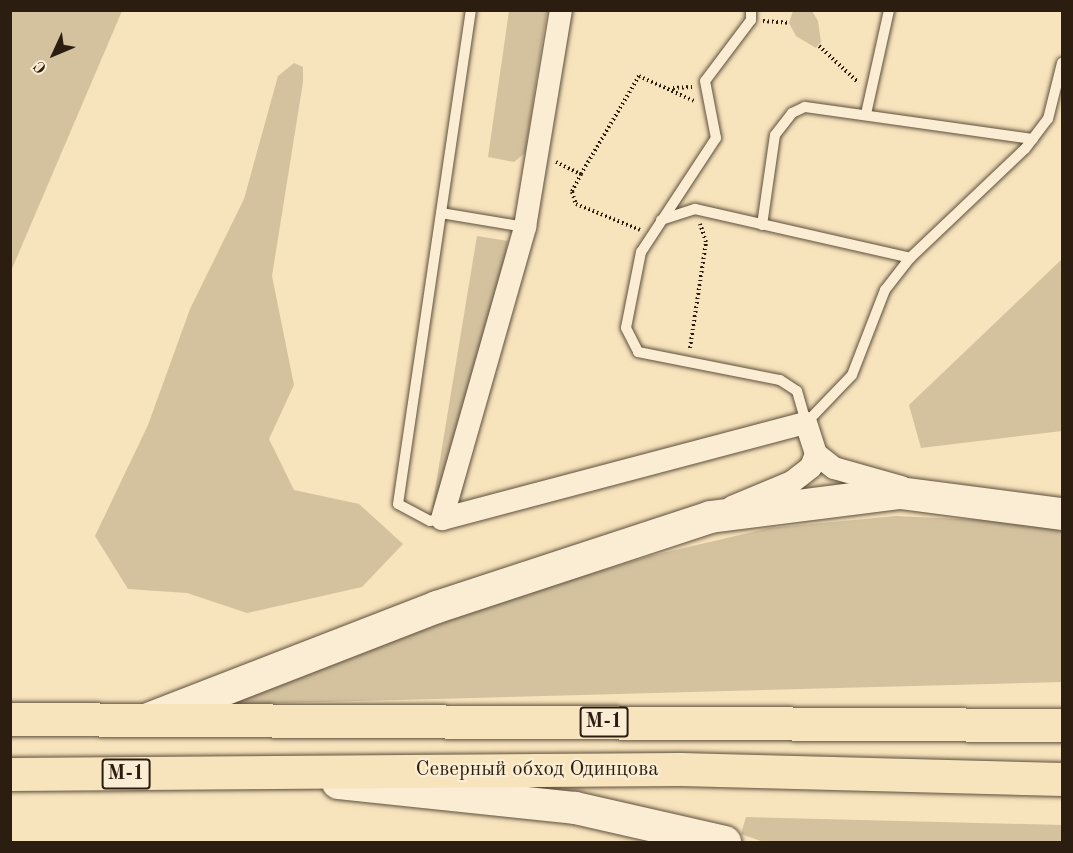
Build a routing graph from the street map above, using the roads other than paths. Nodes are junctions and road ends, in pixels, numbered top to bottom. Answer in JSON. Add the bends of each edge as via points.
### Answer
{"nodes":[{"id":1,"x":471,"y":10,"type":"edge"},
{"id":2,"x":561,"y":10,"type":"edge"},
{"id":3,"x":889,"y":10,"type":"edge"},
{"id":4,"x":751,"y":15,"type":"edge"},
{"id":5,"x":1062,"y":63,"type":"edge"},
{"id":6,"x":866,"y":114,"type":"junction"},
{"id":7,"x":1033,"y":139,"type":"junction"},
{"id":8,"x":441,"y":213,"type":"junction"},
{"id":9,"x":661,"y":220,"type":"junction"},
{"id":10,"x":762,"y":225,"type":"junction"},
{"id":11,"x":525,"y":227,"type":"junction"},
{"id":12,"x":910,"y":258,"type":"junction"},
{"id":13,"x":806,"y":423,"type":"junction"},
{"id":14,"x":816,"y":454,"type":"junction"},
{"id":15,"x":995,"y":505,"type":"junction"},
{"id":16,"x":1062,"y":514,"type":"edge"},
{"id":17,"x":710,"y":517,"type":"junction"},
{"id":18,"x":442,"y":519,"type":"junction"},
{"id":19,"x":10,"y":719,"type":"edge"},
{"id":20,"x":146,"y":720,"type":"junction"},
{"id":21,"x":1062,"y":725,"type":"edge"},
{"id":22,"x":10,"y":774,"type":"edge"},
{"id":23,"x":241,"y":774,"type":"junction"},
{"id":24,"x":1062,"y":780,"type":"edge"},
{"id":25,"x":725,"y":843,"type":"edge"}],
"edges":[{"from":1,"to":8,"type":"lane"},
{"from":2,"to":11,"type":"street"},
{"from":3,"to":6,"type":"lane"},
{"from":4,"to":9,"type":"lane","via":[[705,81],[703,93],[716,138]]},
{"from":5,"to":7,"type":"lane","via":[[1048,120]]},
{"from":6,"to":7,"type":"lane"},
{"from":6,"to":10,"type":"lane","via":[[806,107],[781,123]]},
{"from":7,"to":12,"type":"lane"},
{"from":8,"to":11,"type":"lane"},
{"from":8,"to":18,"type":"lane","via":[[398,504],[430,521]]},
{"from":9,"to":10,"type":"lane","via":[[695,209]]},
{"from":9,"to":13,"type":"lane","via":[[635,270],[626,328],[628,343],[638,352],[780,380],[797,391]]},
{"from":10,"to":12,"type":"lane"},
{"from":11,"to":18,"type":"street"},
{"from":12,"to":13,"type":"lane","via":[[885,290],[852,375]]},
{"from":13,"to":14,"type":"street"},
{"from":13,"to":18,"type":"street"},
{"from":14,"to":15,"type":"street","via":[[860,478]]},
{"from":14,"to":17,"type":"street","via":[[811,467],[792,482]]},
{"from":15,"to":16,"type":"main road","number":"М-1"},
{"from":15,"to":17,"type":"main road","number":"М-1","via":[[900,493]]},
{"from":17,"to":20,"type":"main road","number":"М-1","via":[[437,607]]},
{"from":19,"to":20,"type":"highway","number":"М-1"},
{"from":20,"to":21,"type":"highway","number":"М-1"},
{"from":22,"to":23,"type":"highway","name":"Северный обход Одинцова","number":"М-1"},
{"from":23,"to":24,"type":"highway","name":"Северный обход Одинцова","number":"М-1","via":[[680,769]]},
{"from":23,"to":25,"type":"main road","number":"М-1","via":[[575,808]]}]}
